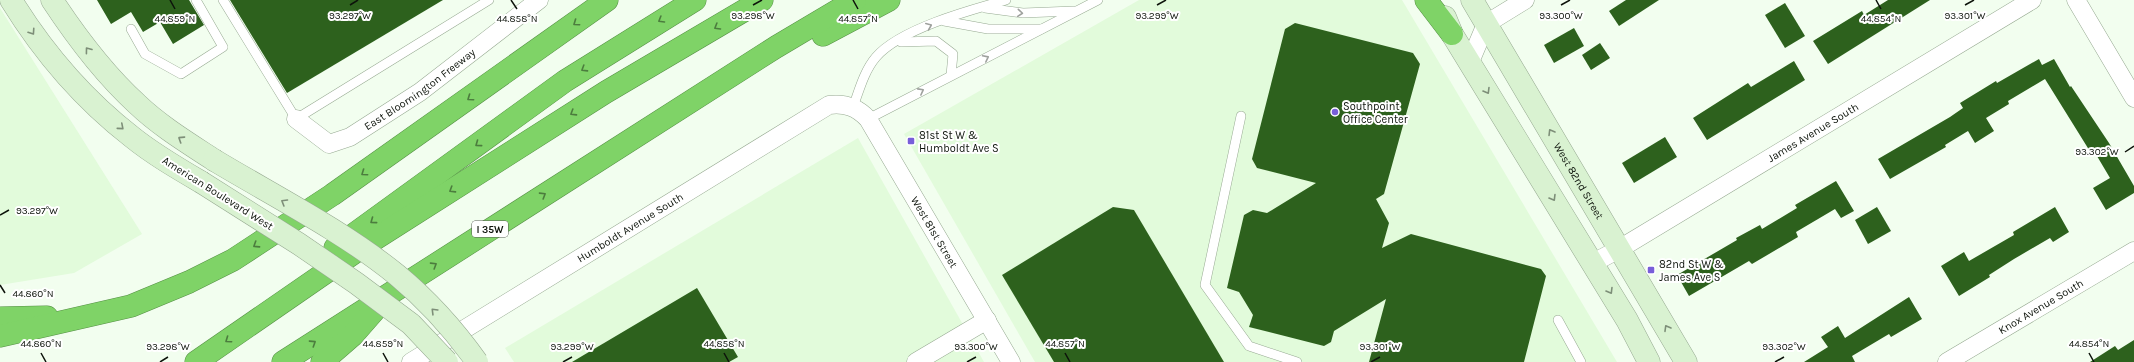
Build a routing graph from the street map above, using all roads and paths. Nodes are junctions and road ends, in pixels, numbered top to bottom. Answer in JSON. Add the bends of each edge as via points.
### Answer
{"nodes":[{"id":1,"x":11,"y":0,"type":"edge"},
{"id":2,"x":52,"y":0,"type":"edge"},
{"id":3,"x":196,"y":0,"type":"edge"},
{"id":4,"x":223,"y":0,"type":"edge"},
{"id":5,"x":489,"y":0,"type":"edge"},
{"id":6,"x":539,"y":0,"type":"edge"},
{"id":7,"x":608,"y":0,"type":"edge"},
{"id":8,"x":694,"y":0,"type":"edge"},
{"id":9,"x":762,"y":0,"type":"edge"},
{"id":10,"x":855,"y":0,"type":"edge"},
{"id":11,"x":889,"y":0,"type":"edge"},
{"id":12,"x":1006,"y":0,"type":"edge"},
{"id":13,"x":1098,"y":0,"type":"edge"},
{"id":14,"x":1426,"y":0,"type":"edge"},
{"id":15,"x":1437,"y":0,"type":"edge"},
{"id":16,"x":1472,"y":0,"type":"edge"},
{"id":17,"x":1525,"y":0,"type":"edge"},
{"id":18,"x":2032,"y":0,"type":"edge"},
{"id":19,"x":2076,"y":0,"type":"edge"},
{"id":20,"x":982,"y":7,"type":"junction"},
{"id":21,"x":1077,"y":11,"type":"junction"},
{"id":22,"x":943,"y":20,"type":"junction"},
{"id":23,"x":1486,"y":24,"type":"junction"},
{"id":24,"x":131,"y":29,"type":"dead end"},
{"id":25,"x":1043,"y":29,"type":"junction"},
{"id":26,"x":1452,"y":34,"type":"junction"},
{"id":27,"x":890,"y":43,"type":"junction"},
{"id":28,"x":1470,"y":62,"type":"junction"},
{"id":29,"x":951,"y":75,"type":"junction"},
{"id":30,"x":2134,"y":98,"type":"edge"},
{"id":31,"x":853,"y":107,"type":"junction"},
{"id":32,"x":1241,"y":116,"type":"dead end"},
{"id":33,"x":296,"y":119,"type":"junction"},
{"id":34,"x":868,"y":119,"type":"junction"},
{"id":35,"x":637,"y":135,"type":"junction"},
{"id":36,"x":1621,"y":248,"type":"junction"},
{"id":37,"x":2134,"y":251,"type":"edge"},
{"id":38,"x":1592,"y":263,"type":"junction"},
{"id":39,"x":390,"y":293,"type":"junction"},
{"id":40,"x":131,"y":306,"type":"junction"},
{"id":41,"x":0,"y":318,"type":"edge"},
{"id":42,"x":987,"y":320,"type":"junction"},
{"id":43,"x":1558,"y":320,"type":"dead end"},
{"id":44,"x":1627,"y":320,"type":"junction"},
{"id":45,"x":246,"y":328,"type":"junction"},
{"id":46,"x":0,"y":336,"type":"edge"},
{"id":47,"x":196,"y":362,"type":"edge"},
{"id":48,"x":283,"y":362,"type":"edge"},
{"id":49,"x":322,"y":362,"type":"edge"},
{"id":50,"x":411,"y":362,"type":"edge"},
{"id":51,"x":447,"y":362,"type":"edge"},
{"id":52,"x":477,"y":362,"type":"edge"},
{"id":53,"x":916,"y":362,"type":"edge"},
{"id":54,"x":1011,"y":362,"type":"edge"},
{"id":55,"x":1297,"y":362,"type":"edge"},
{"id":56,"x":1581,"y":362,"type":"edge"},
{"id":57,"x":1641,"y":362,"type":"edge"},
{"id":58,"x":1650,"y":362,"type":"edge"},
{"id":59,"x":1686,"y":362,"type":"edge"},
{"id":60,"x":1947,"y":362,"type":"edge"}],
"edges":[{"from":1,"to":51,"type":"main road","name":"American Boulevard West","one_way":true,"bridge":true,"via":[[42,46],[69,78],[132,137],[356,282],[411,324]]},
{"from":52,"to":2,"type":"main road","one_way":true,"bridge":true,"via":[[437,314],[397,275],[352,243],[177,136],[138,105],[104,70]]},
{"from":3,"to":24,"type":"lane","via":[[223,47],[181,74],[145,54]]},
{"from":4,"to":33,"type":"lane"},
{"from":5,"to":33,"type":"lane"},
{"from":6,"to":33,"type":"street","name":"East Bloomington Freeway","via":[[420,92],[350,137],[329,144]]},
{"from":7,"to":40,"type":"highway","one_way":true,"via":[[332,195],[233,260]]},
{"from":8,"to":45,"type":"highway","one_way":true,"via":[[565,80],[336,248]]},
{"from":9,"to":45,"type":"highway","one_way":true,"via":[[606,92],[397,225]]},
{"from":10,"to":35,"type":"highway","number":"I 35W"},
{"from":11,"to":35,"type":"highway"},
{"from":12,"to":20,"type":"lane"},
{"from":13,"to":21,"type":"lane"},
{"from":14,"to":26,"type":"highway"},
{"from":15,"to":26,"type":"main road"},
{"from":16,"to":23,"type":"main road","name":"West 82nd Street"},
{"from":17,"to":23,"type":"street"},
{"from":18,"to":36,"type":"street","name":"James Avenue South"},
{"from":19,"to":30,"type":"street"},
{"from":20,"to":21,"type":"lane","one_way":true,"via":[[1023,13]]},
{"from":20,"to":22,"type":"lane"},
{"from":21,"to":25,"type":"lane"},
{"from":22,"to":25,"type":"lane","via":[[988,29]]},
{"from":27,"to":22,"type":"lane","one_way":true},
{"from":23,"to":28,"type":"street"},
{"from":36,"to":23,"type":"main road","name":"West 82nd Street","one_way":true},
{"from":29,"to":25,"type":"lane","one_way":true},
{"from":26,"to":28,"type":"main road"},
{"from":27,"to":29,"type":"lane","via":[[936,41],[953,54]]},
{"from":27,"to":31,"type":"lane","via":[[875,58],[864,77]]},
{"from":28,"to":38,"type":"main road","one_way":true},
{"from":34,"to":29,"type":"lane","one_way":true},
{"from":31,"to":34,"type":"street","name":"West 81st Street"},
{"from":31,"to":50,"type":"street","name":"Humboldt Avenue South","via":[[842,104],[829,105]]},
{"from":32,"to":55,"type":"lane","via":[[1205,285],[1249,346]]},
{"from":34,"to":42,"type":"street","name":"West 81st Street"},
{"from":39,"to":35,"type":"highway","number":"I 35W","one_way":true},
{"from":36,"to":38,"type":"street","name":"James Avenue South"},
{"from":59,"to":36,"type":"main road","name":"West 82nd Street","one_way":true},
{"from":37,"to":60,"type":"street","name":"Knox Avenue South"},
{"from":38,"to":44,"type":"main road","one_way":true},
{"from":48,"to":39,"type":"highway","number":"I 35W","one_way":true},
{"from":39,"to":49,"type":"highway","via":[[353,335]]},
{"from":40,"to":41,"type":"highway","via":[[42,318]]},
{"from":40,"to":46,"type":"highway"},
{"from":42,"to":53,"type":"street"},
{"from":42,"to":54,"type":"street","name":"West 81st Street"},
{"from":43,"to":56,"type":"lane"},
{"from":44,"to":57,"type":"main road"},
{"from":44,"to":58,"type":"main road"},
{"from":45,"to":47,"type":"highway","one_way":true}]}
